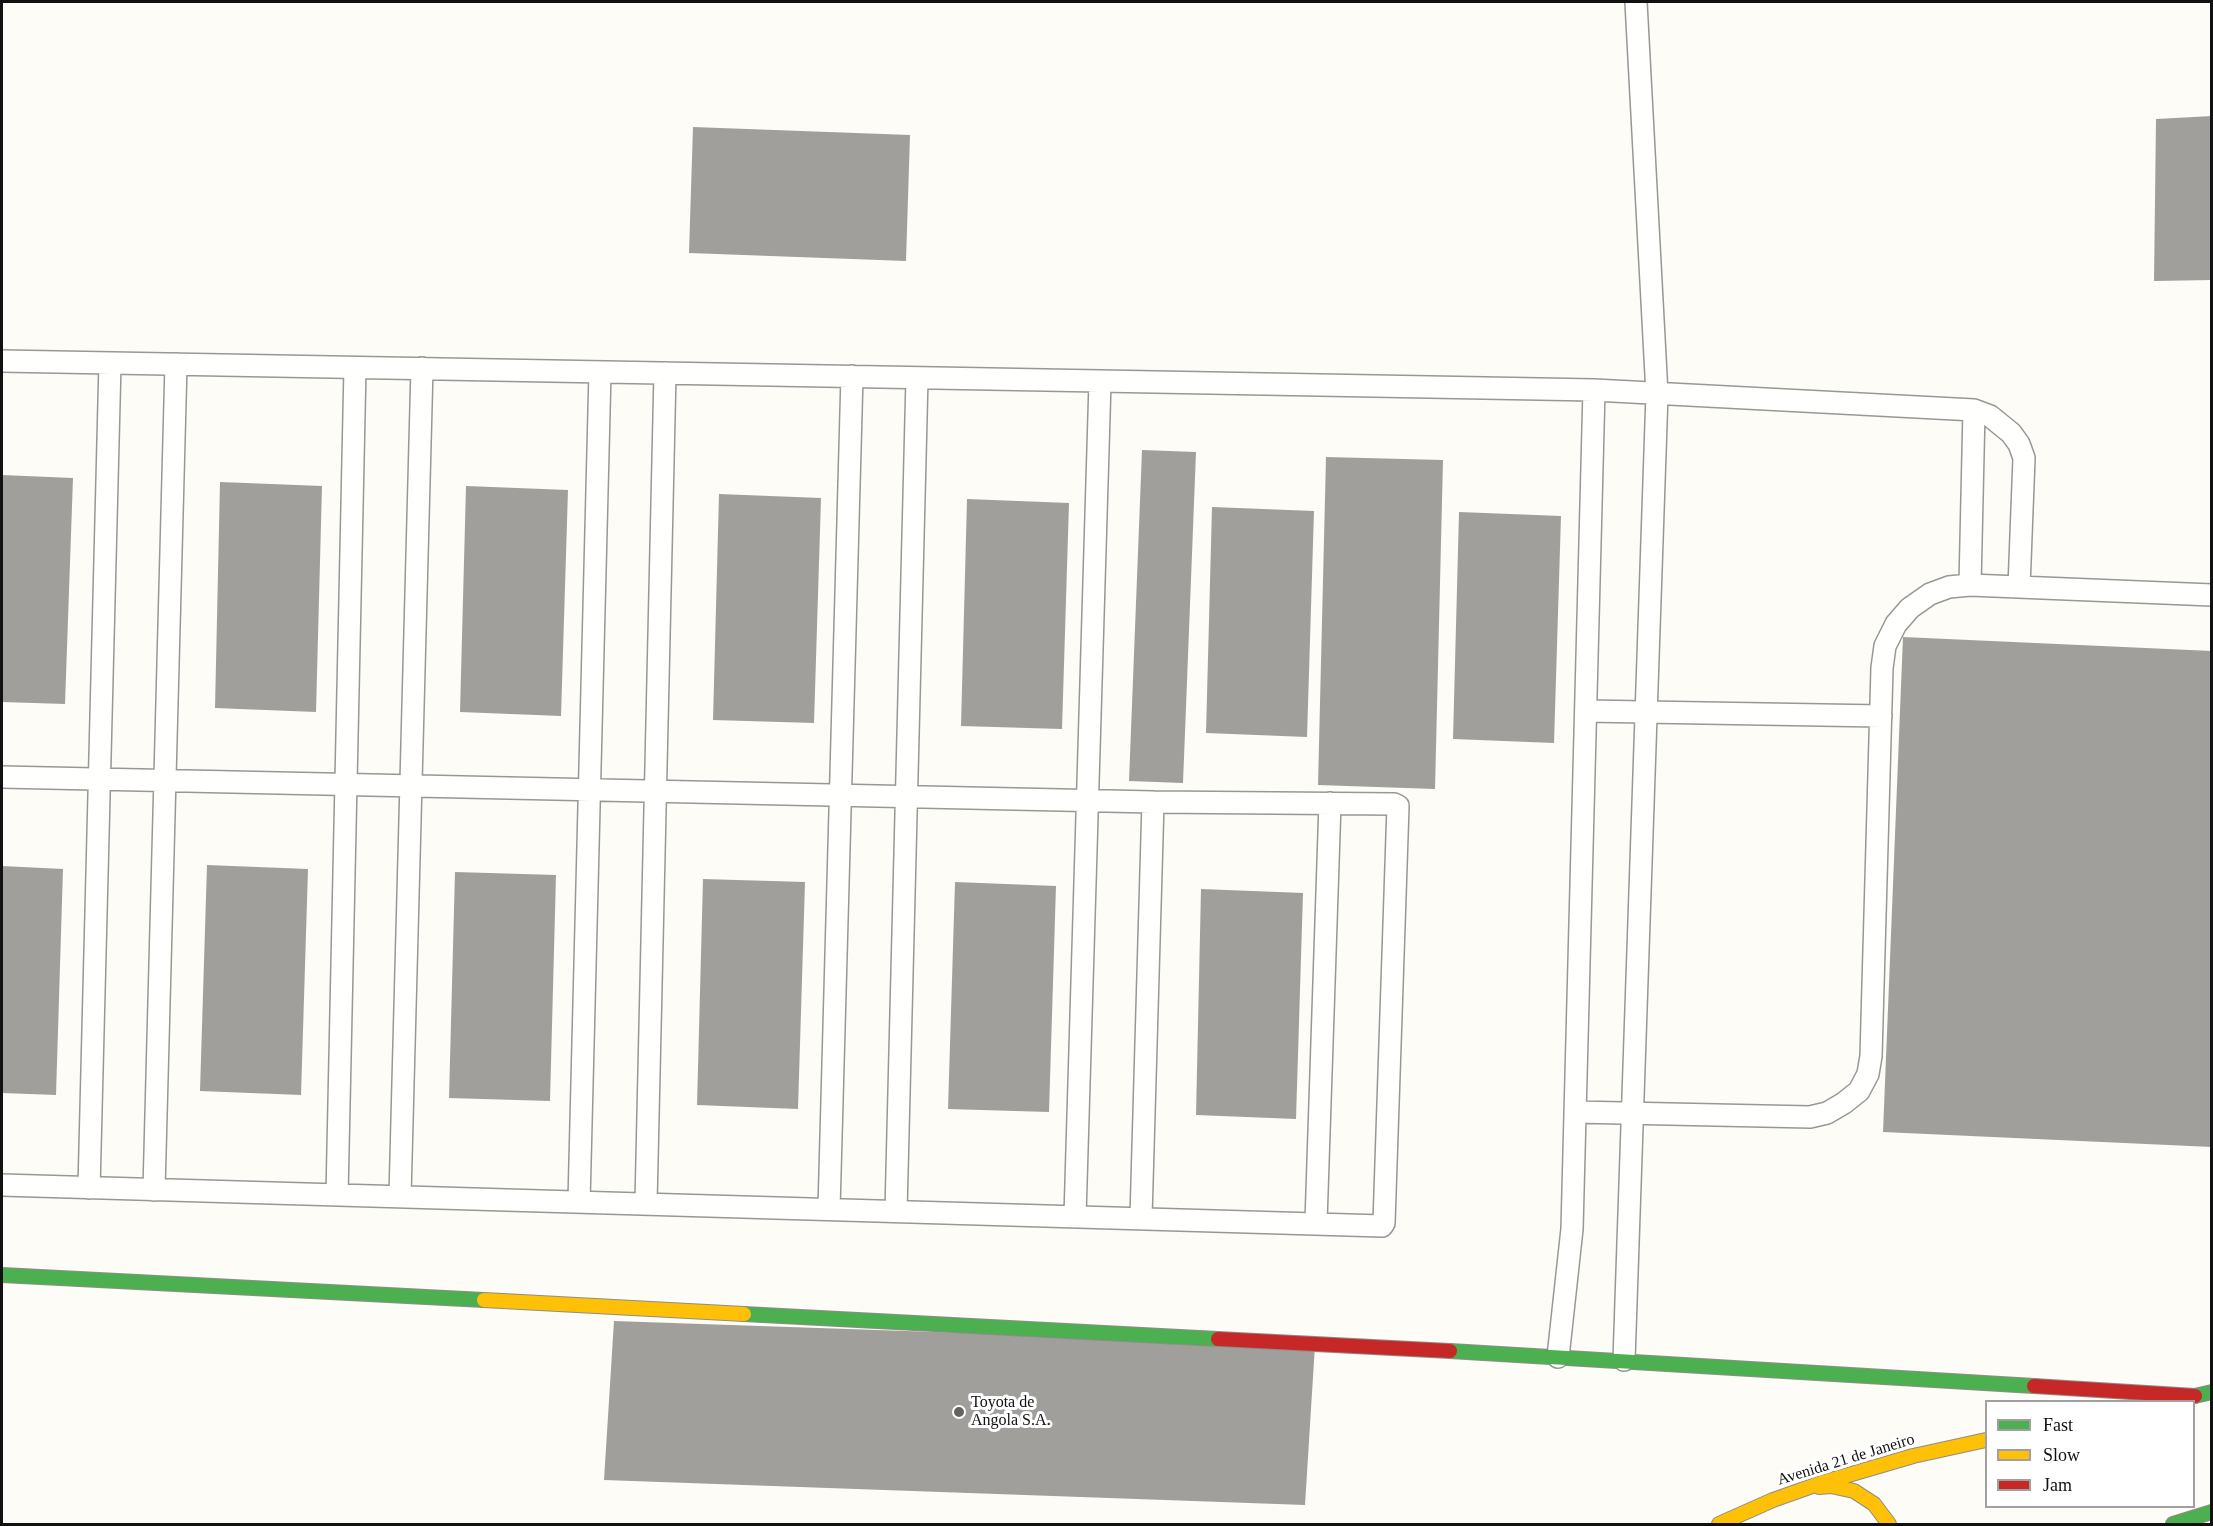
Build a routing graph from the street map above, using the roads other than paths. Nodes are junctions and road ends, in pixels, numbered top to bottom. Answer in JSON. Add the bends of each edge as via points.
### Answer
{"nodes":[{"id":1,"x":1636,"y":2,"type":"edge"},
{"id":2,"x":2,"y":361,"type":"edge"},
{"id":3,"x":111,"y":363,"type":"junction"},
{"id":4,"x":176,"y":364,"type":"junction"},
{"id":5,"x":355,"y":368,"type":"junction"},
{"id":6,"x":422,"y":368,"type":"junction"},
{"id":7,"x":600,"y":372,"type":"junction"},
{"id":8,"x":665,"y":373,"type":"junction"},
{"id":9,"x":852,"y":376,"type":"junction"},
{"id":10,"x":917,"y":378,"type":"junction"},
{"id":11,"x":1100,"y":382,"type":"junction"},
{"id":12,"x":1594,"y":390,"type":"junction"},
{"id":13,"x":1657,"y":394,"type":"junction"},
{"id":14,"x":1974,"y":410,"type":"junction"},
{"id":15,"x":1970,"y":585,"type":"junction"},
{"id":16,"x":2019,"y":587,"type":"junction"},
{"id":17,"x":2211,"y":595,"type":"edge"},
{"id":18,"x":1586,"y":711,"type":"junction"},
{"id":19,"x":1646,"y":711,"type":"junction"},
{"id":20,"x":1881,"y":716,"type":"junction"},
{"id":21,"x":2,"y":777,"type":"edge"},
{"id":22,"x":100,"y":779,"type":"junction"},
{"id":23,"x":165,"y":780,"type":"junction"},
{"id":24,"x":347,"y":784,"type":"junction"},
{"id":25,"x":411,"y":786,"type":"junction"},
{"id":26,"x":591,"y":789,"type":"junction"},
{"id":27,"x":656,"y":791,"type":"junction"},
{"id":28,"x":841,"y":795,"type":"junction"},
{"id":29,"x":907,"y":797,"type":"junction"},
{"id":30,"x":1088,"y":800,"type":"junction"},
{"id":31,"x":1154,"y":802,"type":"junction"},
{"id":32,"x":1330,"y":803,"type":"junction"},
{"id":33,"x":1575,"y":1112,"type":"junction"},
{"id":34,"x":1632,"y":1114,"type":"junction"},
{"id":35,"x":2,"y":1185,"type":"edge"},
{"id":36,"x":89,"y":1188,"type":"junction"},
{"id":37,"x":154,"y":1190,"type":"junction"},
{"id":38,"x":337,"y":1195,"type":"junction"},
{"id":39,"x":400,"y":1196,"type":"junction"},
{"id":40,"x":579,"y":1202,"type":"junction"},
{"id":41,"x":646,"y":1203,"type":"junction"},
{"id":42,"x":829,"y":1209,"type":"junction"},
{"id":43,"x":896,"y":1210,"type":"junction"},
{"id":44,"x":1075,"y":1216,"type":"junction"},
{"id":45,"x":1141,"y":1217,"type":"junction"},
{"id":46,"x":1316,"y":1222,"type":"junction"},
{"id":47,"x":2,"y":1275,"type":"edge"},
{"id":48,"x":1558,"y":1357,"type":"junction"},
{"id":49,"x":1624,"y":1360,"type":"junction"},
{"id":50,"x":2211,"y":1392,"type":"edge"},
{"id":51,"x":2195,"y":1396,"type":"junction"},
{"id":52,"x":2173,"y":1400,"type":"edge"},
{"id":53,"x":1985,"y":1440,"type":"edge"},
{"id":54,"x":1807,"y":1488,"type":"junction"},
{"id":55,"x":2211,"y":1512,"type":"edge"},
{"id":56,"x":1719,"y":1524,"type":"edge"},
{"id":57,"x":1889,"y":1524,"type":"edge"},
{"id":58,"x":2173,"y":1524,"type":"edge"}],
"edges":[{"from":1,"to":13,"type":"lane"},
{"from":2,"to":3,"type":"lane"},
{"from":3,"to":4,"type":"lane"},
{"from":3,"to":22,"type":"lane"},
{"from":4,"to":5,"type":"lane"},
{"from":4,"to":23,"type":"lane"},
{"from":5,"to":6,"type":"lane"},
{"from":5,"to":24,"type":"lane"},
{"from":6,"to":7,"type":"lane"},
{"from":6,"to":25,"type":"lane"},
{"from":7,"to":8,"type":"lane"},
{"from":7,"to":26,"type":"lane"},
{"from":8,"to":9,"type":"lane"},
{"from":8,"to":27,"type":"lane"},
{"from":9,"to":10,"type":"lane"},
{"from":9,"to":28,"type":"lane"},
{"from":10,"to":11,"type":"lane"},
{"from":10,"to":29,"type":"lane"},
{"from":11,"to":12,"type":"lane"},
{"from":11,"to":30,"type":"lane"},
{"from":12,"to":13,"type":"lane"},
{"from":12,"to":18,"type":"lane"},
{"from":13,"to":14,"type":"lane"},
{"from":13,"to":19,"type":"lane"},
{"from":14,"to":15,"type":"lane"},
{"from":14,"to":16,"type":"lane","via":[[1990,416],[2011,433],[2024,458]]},
{"from":15,"to":16,"type":"lane"},
{"from":15,"to":20,"type":"lane","via":[[1930,594],[1896,624],[1885,646]]},
{"from":16,"to":17,"type":"lane"},
{"from":18,"to":19,"type":"lane"},
{"from":18,"to":33,"type":"lane"},
{"from":19,"to":20,"type":"lane"},
{"from":19,"to":34,"type":"lane"},
{"from":20,"to":34,"type":"lane","via":[[1871,1056],[1859,1091],[1827,1113],[1810,1117]]},
{"from":21,"to":22,"type":"lane"},
{"from":22,"to":23,"type":"lane"},
{"from":22,"to":36,"type":"lane"},
{"from":23,"to":24,"type":"lane"},
{"from":23,"to":37,"type":"lane"},
{"from":24,"to":25,"type":"lane"},
{"from":24,"to":38,"type":"lane"},
{"from":25,"to":26,"type":"lane"},
{"from":25,"to":39,"type":"lane"},
{"from":26,"to":27,"type":"lane"},
{"from":26,"to":40,"type":"lane"},
{"from":27,"to":28,"type":"lane"},
{"from":27,"to":41,"type":"lane"},
{"from":28,"to":29,"type":"lane"},
{"from":28,"to":42,"type":"lane"},
{"from":29,"to":30,"type":"lane"},
{"from":29,"to":43,"type":"lane"},
{"from":30,"to":31,"type":"lane"},
{"from":30,"to":44,"type":"lane"},
{"from":31,"to":32,"type":"lane"},
{"from":31,"to":45,"type":"lane"},
{"from":32,"to":46,"type":"lane"},
{"from":32,"to":46,"type":"lane","via":[[1398,806],[1384,1223],[1378,1227]]},
{"from":33,"to":34,"type":"lane"},
{"from":33,"to":48,"type":"lane","via":[[1572,1229]]},
{"from":34,"to":49,"type":"lane"},
{"from":35,"to":36,"type":"lane"},
{"from":36,"to":37,"type":"lane"},
{"from":37,"to":38,"type":"lane"},
{"from":38,"to":39,"type":"lane"},
{"from":39,"to":40,"type":"lane"},
{"from":40,"to":41,"type":"lane"},
{"from":41,"to":42,"type":"lane"},
{"from":42,"to":43,"type":"lane"},
{"from":43,"to":44,"type":"lane"},
{"from":44,"to":45,"type":"lane"},
{"from":45,"to":46,"type":"lane"},
{"from":47,"to":48,"type":"street"},
{"from":48,"to":49,"type":"street"},
{"from":49,"to":51,"type":"street"},
{"from":50,"to":51,"type":"street"},
{"from":51,"to":52,"type":"street"},
{"from":53,"to":54,"type":"street","name":"Avenida 21 de Janeiro","via":[[1912,1456]]},
{"from":54,"to":56,"type":"street","name":"Avenida 21 de Janeiro"},
{"from":54,"to":57,"type":"street","via":[[1831,1486],[1854,1491],[1874,1504]]},
{"from":55,"to":58,"type":"street"}]}
